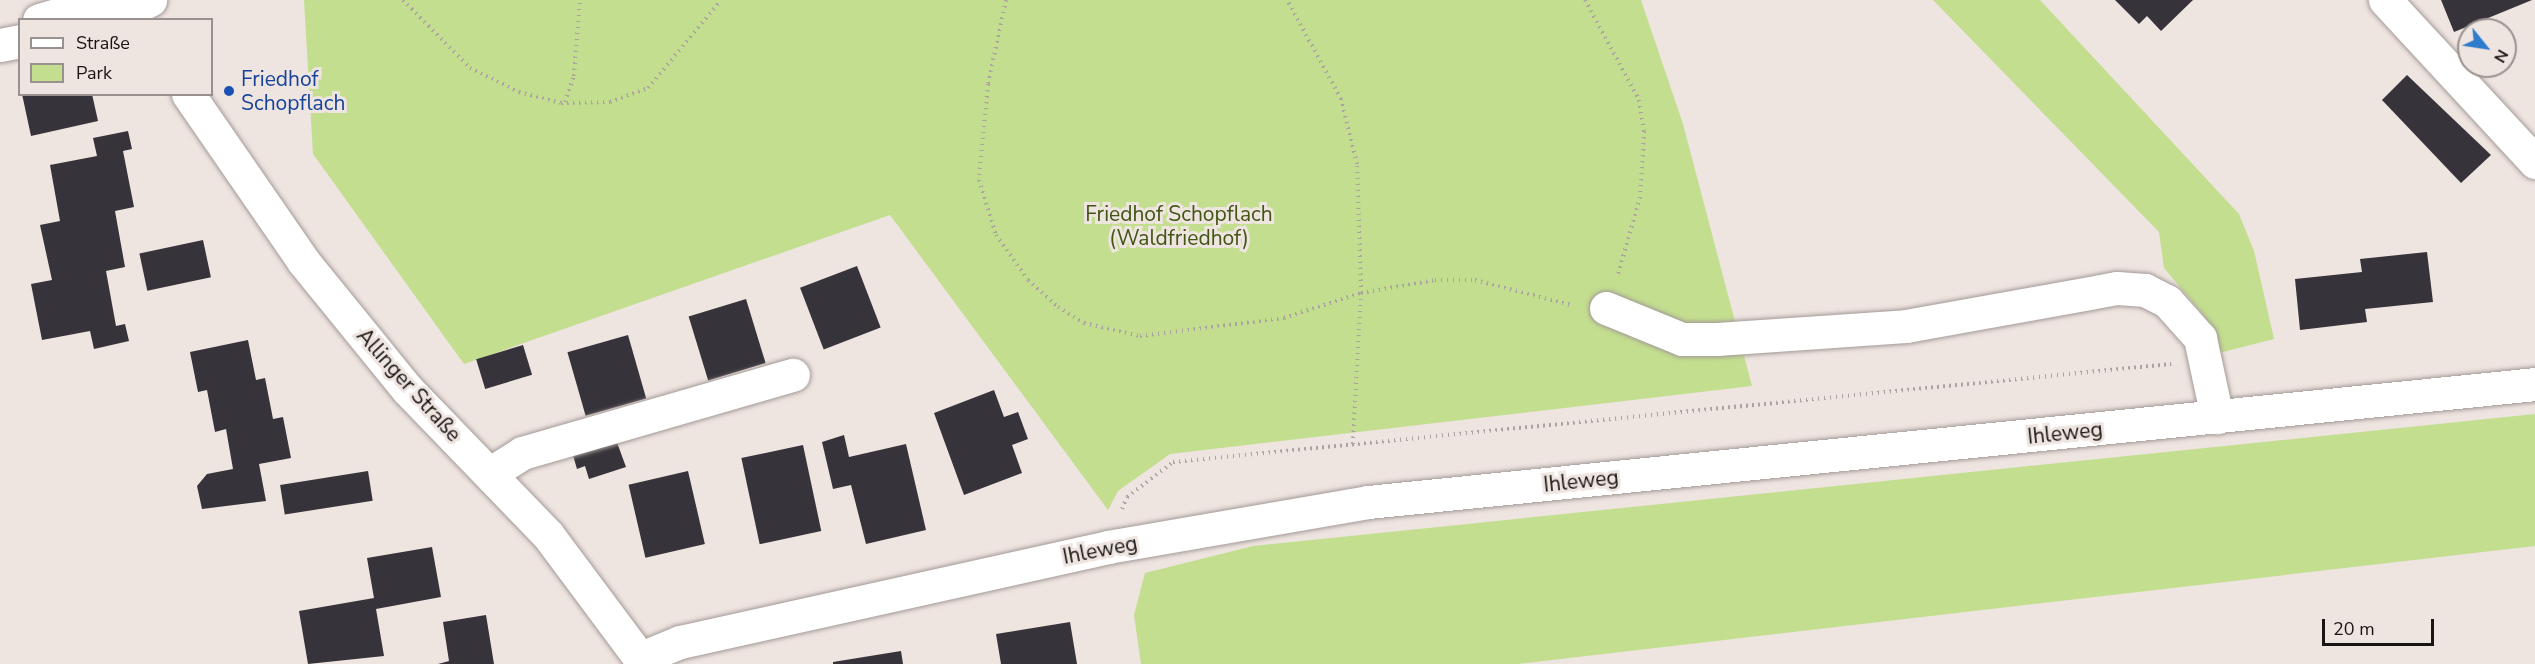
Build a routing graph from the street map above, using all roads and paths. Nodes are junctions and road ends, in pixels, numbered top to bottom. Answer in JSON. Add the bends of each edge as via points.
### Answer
{"nodes":[{"id":1,"x":403,"y":0,"type":"edge"},
{"id":2,"x":580,"y":0,"type":"edge"},
{"id":3,"x":721,"y":0,"type":"edge"},
{"id":4,"x":1006,"y":0,"type":"edge"},
{"id":5,"x":1287,"y":0,"type":"edge"},
{"id":6,"x":1586,"y":0,"type":"edge"},
{"id":7,"x":2385,"y":0,"type":"edge"},
{"id":8,"x":130,"y":8,"type":"edge"},
{"id":9,"x":54,"y":18,"type":"edge"},
{"id":10,"x":18,"y":23,"type":"edge"},
{"id":11,"x":0,"y":27,"type":"edge"},
{"id":12,"x":18,"y":41,"type":"edge"},
{"id":13,"x":0,"y":45,"type":"edge"},
{"id":14,"x":189,"y":96,"type":"edge"},
{"id":15,"x":565,"y":102,"type":"junction"},
{"id":16,"x":2535,"y":162,"type":"edge"},
{"id":17,"x":1361,"y":293,"type":"junction"},
{"id":18,"x":1606,"y":308,"type":"junction"},
{"id":19,"x":2208,"y":361,"type":"junction"},
{"id":20,"x":793,"y":375,"type":"dead end"},
{"id":21,"x":2535,"y":384,"type":"edge"},
{"id":22,"x":2217,"y":417,"type":"junction"},
{"id":23,"x":1353,"y":444,"type":"junction"},
{"id":24,"x":492,"y":472,"type":"junction"},
{"id":25,"x":1108,"y":547,"type":"junction"},
{"id":26,"x":642,"y":661,"type":"edge"}],
"edges":[{"from":1,"to":15,"type":"path","via":[[470,68],[519,92]]},
{"from":2,"to":15,"type":"path","via":[[574,76]]},
{"from":3,"to":15,"type":"path","via":[[648,88],[610,102]]},
{"from":4,"to":17,"type":"path","via":[[988,84],[979,180],[996,235],[1029,280],[1058,307],[1084,323],[1140,336],[1263,322]]},
{"from":5,"to":17,"type":"path","via":[[1322,56],[1344,110],[1357,164]]},
{"from":6,"to":18,"type":"path","via":[[1639,100],[1644,131],[1632,235]]},
{"from":7,"to":16,"type":"street"},
{"from":8,"to":9,"type":"street"},
{"from":10,"to":11,"type":"street"},
{"from":12,"to":13,"type":"street"},
{"from":14,"to":24,"type":"street","name":"Allinger Straße","via":[[303,261],[407,389]]},
{"from":17,"to":18,"type":"path","via":[[1435,280],[1475,280],[1573,306]]},
{"from":17,"to":23,"type":"path"},
{"from":18,"to":19,"type":"street","via":[[1682,339],[1717,339],[1906,326],[2117,288],[2145,290],[2186,318]]},
{"from":19,"to":22,"type":"street"},
{"from":19,"to":23,"type":"path"},
{"from":20,"to":24,"type":"street","via":[[522,453]]},
{"from":21,"to":22,"type":"street","name":"Ihleweg"},
{"from":22,"to":25,"type":"street","name":"Ihleweg","via":[[1368,502]]},
{"from":23,"to":25,"type":"path","via":[[1173,462],[1127,497]]},
{"from":24,"to":26,"type":"street","name":"Allinger Straße","via":[[583,578]]},
{"from":25,"to":26,"type":"street","name":"Ihleweg","via":[[680,642]]}]}
